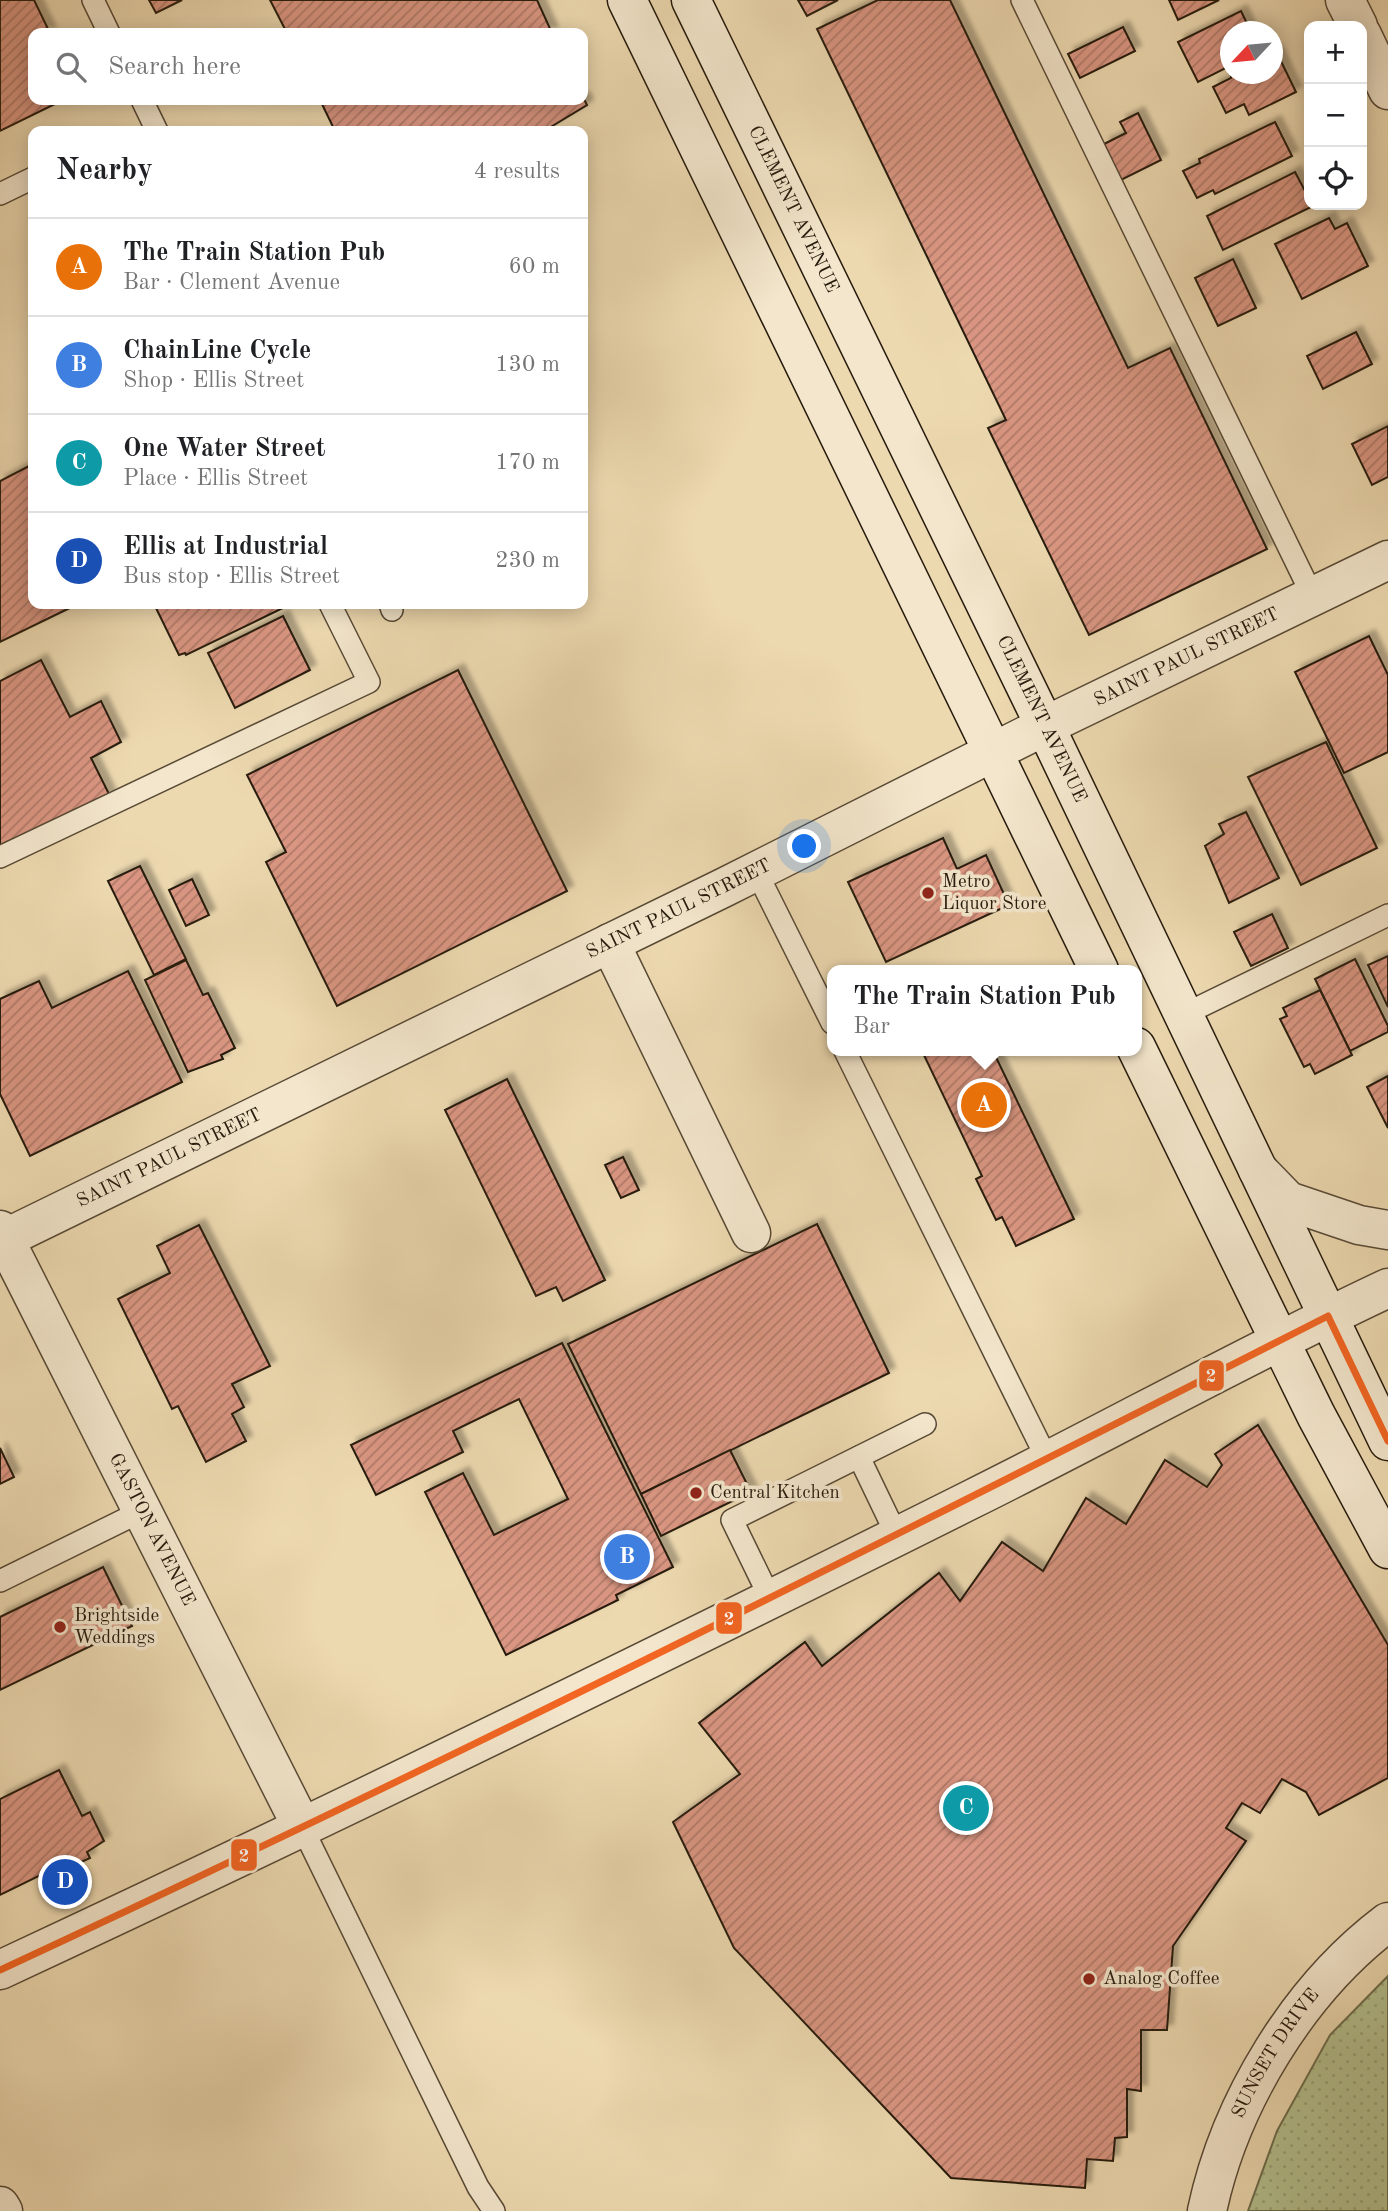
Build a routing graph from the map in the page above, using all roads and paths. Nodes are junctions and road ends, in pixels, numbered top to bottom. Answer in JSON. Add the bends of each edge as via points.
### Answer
{"nodes":[{"id":1,"x":93,"y":0,"type":"edge"},
{"id":2,"x":627,"y":0,"type":"edge"},
{"id":3,"x":691,"y":0,"type":"edge"},
{"id":4,"x":1022,"y":0,"type":"edge"},
{"id":5,"x":1345,"y":0,"type":"edge"},
{"id":6,"x":1356,"y":21,"type":"edge"},
{"id":7,"x":107,"y":28,"type":"edge"},
{"id":8,"x":1367,"y":45,"type":"edge"},
{"id":9,"x":1388,"y":89,"type":"edge"},
{"id":10,"x":144,"y":105,"type":"edge"},
{"id":11,"x":155,"y":126,"type":"edge"},
{"id":12,"x":28,"y":180,"type":"edge"},
{"id":13,"x":0,"y":194,"type":"edge"},
{"id":14,"x":1388,"y":560,"type":"edge"},
{"id":15,"x":1313,"y":597,"type":"junction"},
{"id":16,"x":332,"y":609,"type":"edge"},
{"id":17,"x":1045,"y":726,"type":"junction"},
{"id":18,"x":994,"y":751,"type":"junction"},
{"id":19,"x":0,"y":857,"type":"edge"},
{"id":20,"x":757,"y":871,"type":"junction"},
{"id":21,"x":1388,"y":915,"type":"edge"},
{"id":22,"x":610,"y":943,"type":"junction"},
{"id":23,"x":1097,"y":965,"type":"edge"},
{"id":24,"x":827,"y":1013,"type":"edge"},
{"id":25,"x":1183,"y":1015,"type":"junction"},
{"id":26,"x":847,"y":1056,"type":"edge"},
{"id":27,"x":1140,"y":1056,"type":"edge"},
{"id":28,"x":1258,"y":1170,"type":"junction"},
{"id":29,"x":1388,"y":1230,"type":"edge"},
{"id":30,"x":751,"y":1233,"type":"dead end"},
{"id":31,"x":2,"y":1234,"type":"edge"},
{"id":32,"x":1388,"y":1289,"type":"edge"},
{"id":33,"x":1328,"y":1316,"type":"junction"},
{"id":34,"x":1279,"y":1340,"type":"junction"},
{"id":35,"x":925,"y":1424,"type":"dead end"},
{"id":36,"x":1388,"y":1441,"type":"edge"},
{"id":37,"x":859,"y":1457,"type":"junction"},
{"id":38,"x":1048,"y":1461,"type":"junction"},
{"id":39,"x":142,"y":1511,"type":"junction"},
{"id":40,"x":897,"y":1536,"type":"junction"},
{"id":41,"x":1388,"y":1549,"type":"edge"},
{"id":42,"x":0,"y":1581,"type":"edge"},
{"id":43,"x":771,"y":1600,"type":"junction"},
{"id":44,"x":303,"y":1829,"type":"junction"},
{"id":45,"x":1388,"y":1922,"type":"edge"},
{"id":46,"x":0,"y":1970,"type":"edge"},
{"id":47,"x":0,"y":2206,"type":"edge"},
{"id":48,"x":2,"y":2211,"type":"edge"},
{"id":49,"x":494,"y":2211,"type":"edge"},
{"id":50,"x":1207,"y":2211,"type":"edge"}],
"edges":[{"from":1,"to":7,"type":"lane"},
{"from":2,"to":18,"type":"street"},
{"from":3,"to":17,"type":"street","name":"CLEMENT AVENUE"},
{"from":4,"to":15,"type":"lane"},
{"from":5,"to":6,"type":"street"},
{"from":8,"to":9,"type":"street"},
{"from":10,"to":11,"type":"lane"},
{"from":12,"to":13,"type":"lane"},
{"from":14,"to":15,"type":"street","name":"SAINT PAUL STREET"},
{"from":15,"to":17,"type":"street","name":"SAINT PAUL STREET"},
{"from":16,"to":19,"type":"lane","via":[[369,682]]},
{"from":17,"to":18,"type":"street","name":"SAINT PAUL STREET"},
{"from":17,"to":25,"type":"street","name":"CLEMENT AVENUE"},
{"from":18,"to":20,"type":"street","name":"SAINT PAUL STREET"},
{"from":18,"to":23,"type":"street"},
{"from":20,"to":22,"type":"street","name":"SAINT PAUL STREET"},
{"from":20,"to":24,"type":"lane"},
{"from":21,"to":25,"type":"lane"},
{"from":22,"to":30,"type":"street"},
{"from":22,"to":31,"type":"street","name":"SAINT PAUL STREET"},
{"from":25,"to":28,"type":"street","name":"CLEMENT AVENUE"},
{"from":26,"to":38,"type":"lane"},
{"from":27,"to":34,"type":"street"},
{"from":28,"to":29,"type":"street","via":[[1288,1201]]},
{"from":28,"to":33,"type":"street","name":"CLEMENT AVENUE"},
{"from":31,"to":39,"type":"street","name":"GASTON AVENUE"},
{"from":32,"to":33,"type":"street"},
{"from":33,"to":34,"type":"street"},
{"from":33,"to":36,"type":"street","name":"CLEMENT AVENUE"},
{"from":34,"to":38,"type":"street"},
{"from":34,"to":41,"type":"street"},
{"from":35,"to":37,"type":"lane"},
{"from":37,"to":40,"type":"lane"},
{"from":37,"to":43,"type":"lane","via":[[732,1520]]},
{"from":38,"to":40,"type":"street"},
{"from":39,"to":42,"type":"lane"},
{"from":39,"to":44,"type":"street","name":"GASTON AVENUE"},
{"from":40,"to":43,"type":"street"},
{"from":43,"to":44,"type":"street"},
{"from":44,"to":46,"type":"street"},
{"from":44,"to":49,"type":"lane","via":[[478,2187]]},
{"from":45,"to":50,"type":"street","name":"SUNSET DRIVE","via":[[1316,1989],[1248,2092]]},
{"from":47,"to":48,"type":"street"}]}
